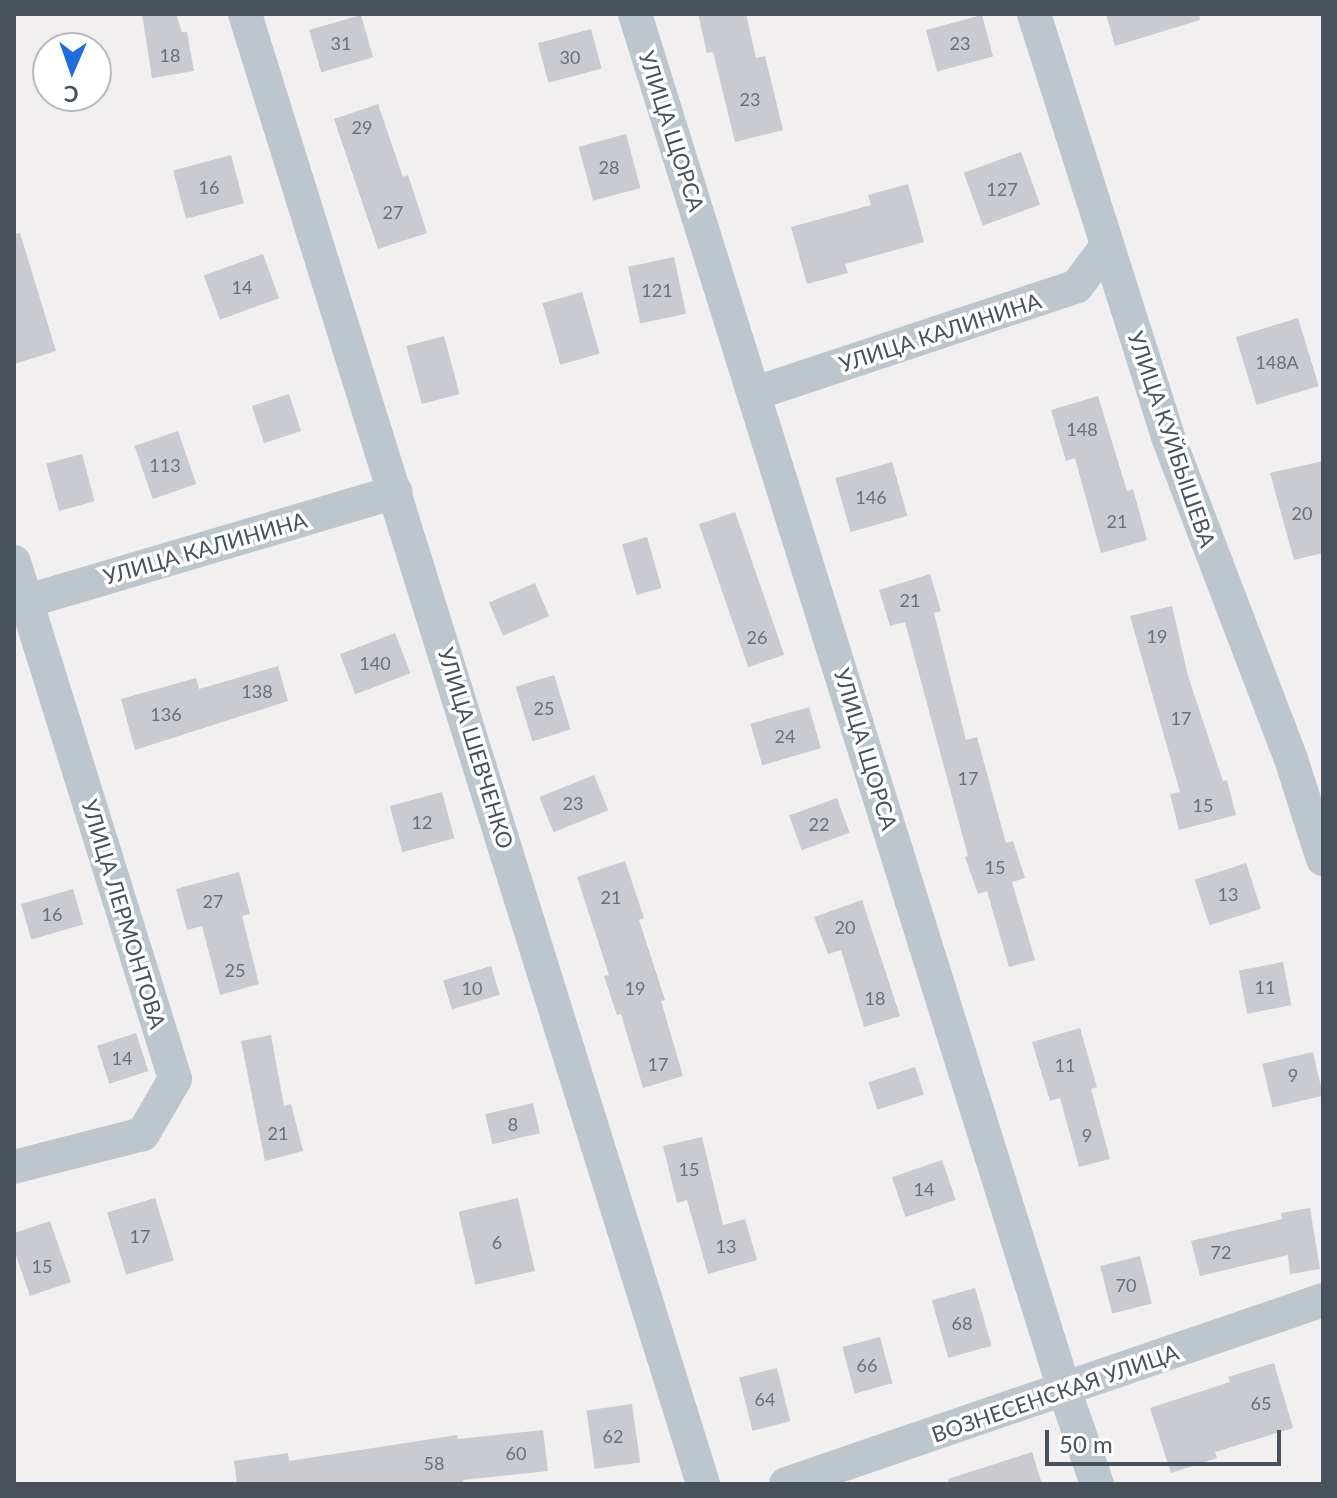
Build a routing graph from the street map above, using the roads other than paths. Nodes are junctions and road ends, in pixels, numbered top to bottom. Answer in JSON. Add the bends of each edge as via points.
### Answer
{"nodes":[{"id":1,"x":245,"y":14,"type":"edge"},
{"id":2,"x":635,"y":14,"type":"edge"},
{"id":3,"x":1034,"y":14,"type":"edge"},
{"id":4,"x":1107,"y":246,"type":"junction"},
{"id":5,"x":756,"y":393,"type":"junction"},
{"id":6,"x":396,"y":492,"type":"junction"},
{"id":7,"x":14,"y":562,"type":"edge"},
{"id":8,"x":20,"y":603,"type":"edge"},
{"id":9,"x":1323,"y":859,"type":"edge"},
{"id":10,"x":14,"y":1167,"type":"edge"},
{"id":11,"x":1323,"y":1300,"type":"edge"},
{"id":12,"x":1065,"y":1392,"type":"junction"},
{"id":13,"x":703,"y":1484,"type":"edge"},
{"id":14,"x":786,"y":1484,"type":"edge"},
{"id":15,"x":1097,"y":1484,"type":"edge"}],
"edges":[{"from":1,"to":6,"type":"street","name":"УЛИЦА ШЕВЧЕНКО"},
{"from":2,"to":5,"type":"street","name":"УЛИЦА ЩОРСА"},
{"from":3,"to":4,"type":"street","name":"УЛИЦА КУЙБЫШЕВА"},
{"from":4,"to":5,"type":"street","name":"УЛИЦА КАЛИНИНА","via":[[1077,286]]},
{"from":4,"to":9,"type":"street","name":"УЛИЦА КУЙБЫШЕВА","via":[[1168,437],[1291,759]]},
{"from":5,"to":12,"type":"street","name":"УЛИЦА ЩОРСА"},
{"from":6,"to":8,"type":"street","name":"УЛИЦА КАЛИНИНА"},
{"from":6,"to":13,"type":"street","name":"УЛИЦА ШЕВЧЕНКО"},
{"from":7,"to":8,"type":"street","name":"УЛИЦА ЛЕРМОНТОВА"},
{"from":8,"to":10,"type":"street","name":"УЛИЦА ЛЕРМОНТОВА","via":[[175,1079],[143,1134]]},
{"from":11,"to":12,"type":"street","name":"ВОЗНЕСЕНСКАЯ УЛИЦА"},
{"from":12,"to":14,"type":"street","name":"ВОЗНЕСЕНСКАЯ УЛИЦА"},
{"from":12,"to":15,"type":"street","name":"УЛИЦА ЩОРСА"}]}
